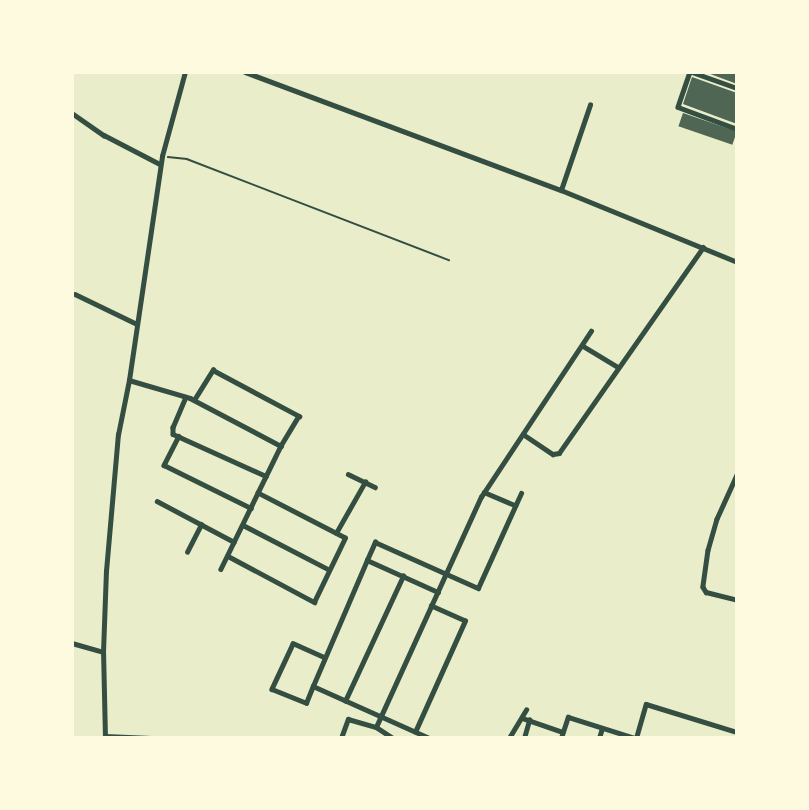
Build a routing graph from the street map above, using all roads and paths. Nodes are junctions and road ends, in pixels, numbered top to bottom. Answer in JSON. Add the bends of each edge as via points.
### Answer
{"nodes":[{"id":1,"x":185,"y":72,"type":"edge"},
{"id":2,"x":245,"y":72,"type":"edge"},
{"id":3,"x":691,"y":72,"type":"edge"},
{"id":4,"x":737,"y":88,"type":"edge"},
{"id":5,"x":590,"y":105,"type":"dead end"},
{"id":6,"x":72,"y":113,"type":"edge"},
{"id":7,"x":737,"y":129,"type":"edge"},
{"id":8,"x":162,"y":156,"type":"junction"},
{"id":9,"x":160,"y":164,"type":"junction"},
{"id":10,"x":561,"y":190,"type":"junction"},
{"id":11,"x":703,"y":247,"type":"junction"},
{"id":12,"x":449,"y":260,"type":"dead end"},
{"id":13,"x":737,"y":262,"type":"edge"},
{"id":14,"x":75,"y":294,"type":"dead end"},
{"id":15,"x":137,"y":324,"type":"junction"},
{"id":16,"x":591,"y":331,"type":"dead end"},
{"id":17,"x":583,"y":346,"type":"junction"},
{"id":18,"x":618,"y":367,"type":"junction"},
{"id":19,"x":129,"y":381,"type":"junction"},
{"id":20,"x":186,"y":397,"type":"junction"},
{"id":21,"x":194,"y":400,"type":"junction"},
{"id":22,"x":524,"y":434,"type":"junction"},
{"id":23,"x":179,"y":436,"type":"junction"},
{"id":24,"x":281,"y":446,"type":"junction"},
{"id":25,"x":348,"y":474,"type":"dead end"},
{"id":26,"x":737,"y":475,"type":"edge"},
{"id":27,"x":266,"y":476,"type":"junction"},
{"id":28,"x":365,"y":482,"type":"junction"},
{"id":29,"x":375,"y":487,"type":"dead end"},
{"id":30,"x":484,"y":492,"type":"junction"},
{"id":31,"x":258,"y":493,"type":"junction"},
{"id":32,"x":521,"y":493,"type":"dead end"},
{"id":33,"x":157,"y":501,"type":"dead end"},
{"id":34,"x":515,"y":505,"type":"junction"},
{"id":35,"x":251,"y":508,"type":"junction"},
{"id":36,"x":201,"y":524,"type":"junction"},
{"id":37,"x":243,"y":525,"type":"junction"},
{"id":38,"x":336,"y":533,"type":"junction"},
{"id":39,"x":234,"y":542,"type":"junction"},
{"id":40,"x":187,"y":552,"type":"dead end"},
{"id":41,"x":228,"y":556,"type":"junction"},
{"id":42,"x":368,"y":560,"type":"junction"},
{"id":43,"x":221,"y":569,"type":"dead end"},
{"id":44,"x":328,"y":569,"type":"junction"},
{"id":45,"x":446,"y":574,"type":"junction"},
{"id":46,"x":403,"y":576,"type":"junction"},
{"id":47,"x":438,"y":592,"type":"junction"},
{"id":48,"x":737,"y":600,"type":"edge"},
{"id":49,"x":431,"y":606,"type":"junction"},
{"id":50,"x":72,"y":643,"type":"edge"},
{"id":51,"x":103,"y":652,"type":"junction"},
{"id":52,"x":325,"y":658,"type":"junction"},
{"id":53,"x":313,"y":686,"type":"junction"},
{"id":54,"x":345,"y":700,"type":"junction"},
{"id":55,"x":526,"y":710,"type":"dead end"},
{"id":56,"x":380,"y":717,"type":"junction"},
{"id":57,"x":522,"y":718,"type":"junction"},
{"id":58,"x":529,"y":720,"type":"junction"},
{"id":59,"x":376,"y":727,"type":"junction"},
{"id":60,"x":602,"y":728,"type":"junction"},
{"id":61,"x":415,"y":732,"type":"junction"},
{"id":62,"x":563,"y":732,"type":"junction"},
{"id":63,"x":735,"y":732,"type":"edge"},
{"id":64,"x":105,"y":737,"type":"edge"},
{"id":65,"x":151,"y":738,"type":"edge"},
{"id":66,"x":341,"y":738,"type":"edge"},
{"id":67,"x":393,"y":738,"type":"edge"},
{"id":68,"x":429,"y":738,"type":"edge"},
{"id":69,"x":509,"y":738,"type":"edge"},
{"id":70,"x":524,"y":738,"type":"edge"},
{"id":71,"x":561,"y":738,"type":"edge"},
{"id":72,"x":599,"y":738,"type":"edge"},
{"id":73,"x":635,"y":738,"type":"edge"},
{"id":74,"x":731,"y":738,"type":"edge"}],
"edges":[{"from":1,"to":8,"type":"street"},
{"from":2,"to":10,"type":"street"},
{"from":3,"to":4,"type":"street"},
{"from":3,"to":7,"type":"street","via":[[678,107]]},
{"from":5,"to":10,"type":"street"},
{"from":6,"to":9,"type":"street"},
{"from":8,"to":9,"type":"street"},
{"from":8,"to":12,"type":"path","via":[[187,159]]},
{"from":9,"to":15,"type":"street"},
{"from":10,"to":11,"type":"street"},
{"from":11,"to":13,"type":"street"},
{"from":11,"to":18,"type":"street"},
{"from":14,"to":15,"type":"street"},
{"from":15,"to":19,"type":"street"},
{"from":16,"to":17,"type":"street"},
{"from":17,"to":18,"type":"street"},
{"from":17,"to":22,"type":"street"},
{"from":18,"to":22,"type":"street","via":[[559,453],[553,454]]},
{"from":19,"to":20,"type":"street"},
{"from":19,"to":51,"type":"street","via":[[115,462]]},
{"from":20,"to":21,"type":"street"},
{"from":20,"to":23,"type":"street","via":[[172,431]]},
{"from":21,"to":24,"type":"street"},
{"from":21,"to":24,"type":"street","via":[[213,370],[298,416]]},
{"from":22,"to":30,"type":"street"},
{"from":23,"to":27,"type":"street"},
{"from":23,"to":35,"type":"street","via":[[164,465]]},
{"from":24,"to":27,"type":"street"},
{"from":25,"to":28,"type":"street"},
{"from":26,"to":48,"type":"street","via":[[711,540],[703,587],[706,592]]},
{"from":27,"to":31,"type":"street"},
{"from":28,"to":29,"type":"street"},
{"from":28,"to":38,"type":"street"},
{"from":30,"to":34,"type":"street"},
{"from":30,"to":45,"type":"street"},
{"from":31,"to":35,"type":"street"},
{"from":31,"to":38,"type":"street"},
{"from":32,"to":34,"type":"street"},
{"from":33,"to":36,"type":"street"},
{"from":34,"to":45,"type":"street","via":[[478,588]]},
{"from":35,"to":37,"type":"street"},
{"from":36,"to":39,"type":"street"},
{"from":36,"to":40,"type":"street"},
{"from":37,"to":39,"type":"street"},
{"from":37,"to":44,"type":"street"},
{"from":38,"to":44,"type":"street","via":[[345,538]]},
{"from":39,"to":41,"type":"street"},
{"from":41,"to":43,"type":"street"},
{"from":41,"to":44,"type":"street","via":[[314,602]]},
{"from":42,"to":45,"type":"street","via":[[375,542]]},
{"from":42,"to":46,"type":"street"},
{"from":42,"to":52,"type":"street"},
{"from":45,"to":47,"type":"street"},
{"from":46,"to":47,"type":"street"},
{"from":46,"to":54,"type":"street"},
{"from":47,"to":49,"type":"street"},
{"from":49,"to":56,"type":"street"},
{"from":49,"to":61,"type":"street","via":[[465,621]]},
{"from":50,"to":51,"type":"street"},
{"from":51,"to":64,"type":"street"},
{"from":52,"to":53,"type":"street"},
{"from":52,"to":53,"type":"street","via":[[293,644],[272,689],[306,704]]},
{"from":53,"to":54,"type":"street"},
{"from":54,"to":56,"type":"street"},
{"from":55,"to":57,"type":"street"},
{"from":56,"to":59,"type":"street"},
{"from":56,"to":61,"type":"street"},
{"from":57,"to":58,"type":"street"},
{"from":57,"to":69,"type":"street"},
{"from":58,"to":62,"type":"street"},
{"from":58,"to":70,"type":"street"},
{"from":59,"to":66,"type":"street","via":[[348,719]]},
{"from":59,"to":67,"type":"street"},
{"from":60,"to":62,"type":"street","via":[[568,717]]},
{"from":60,"to":72,"type":"street"},
{"from":60,"to":73,"type":"street"},
{"from":61,"to":68,"type":"street"},
{"from":62,"to":71,"type":"street"},
{"from":63,"to":73,"type":"street","via":[[646,704]]},
{"from":63,"to":74,"type":"street"},
{"from":64,"to":65,"type":"street"}]}
